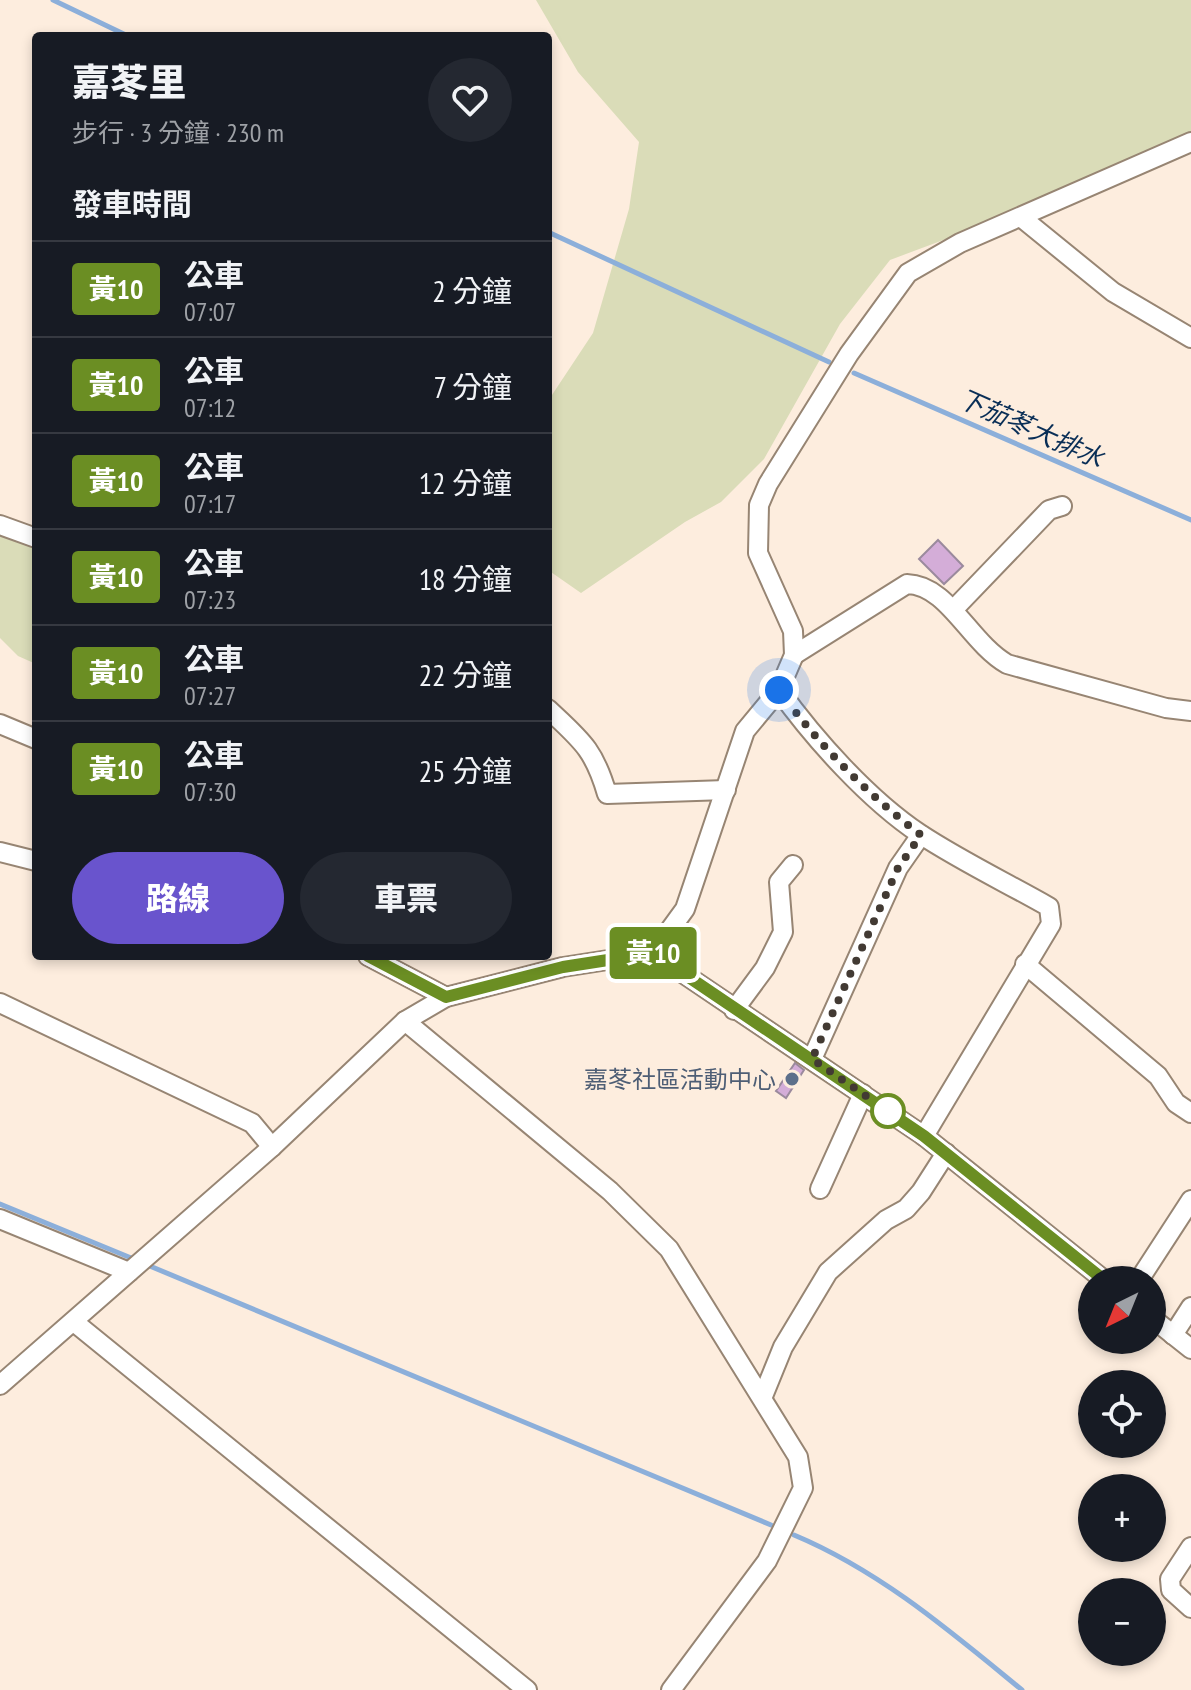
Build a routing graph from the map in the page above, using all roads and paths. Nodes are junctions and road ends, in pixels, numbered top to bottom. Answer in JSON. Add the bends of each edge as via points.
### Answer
{"nodes":[{"id":1,"x":1191,"y":142,"type":"edge"},
{"id":2,"x":1022,"y":218,"type":"junction"},
{"id":3,"x":1191,"y":338,"type":"edge"},
{"id":4,"x":1062,"y":506,"type":"dead end"},
{"id":5,"x":0,"y":525,"type":"edge"},
{"id":6,"x":32,"y":537,"type":"edge"},
{"id":7,"x":954,"y":609,"type":"junction"},
{"id":8,"x":794,"y":655,"type":"junction"},
{"id":9,"x":779,"y":690,"type":"junction"},
{"id":10,"x":1191,"y":711,"type":"edge"},
{"id":11,"x":552,"y":713,"type":"edge"},
{"id":12,"x":0,"y":724,"type":"edge"},
{"id":13,"x":32,"y":737,"type":"edge"},
{"id":14,"x":726,"y":790,"type":"junction"},
{"id":15,"x":921,"y":835,"type":"junction"},
{"id":16,"x":0,"y":852,"type":"edge"},
{"id":17,"x":32,"y":860,"type":"edge"},
{"id":18,"x":793,"y":865,"type":"dead end"},
{"id":19,"x":653,"y":953,"type":"junction"},
{"id":20,"x":376,"y":960,"type":"edge"},
{"id":21,"x":1025,"y":964,"type":"junction"},
{"id":22,"x":446,"y":997,"type":"junction"},
{"id":23,"x":0,"y":1003,"type":"edge"},
{"id":24,"x":734,"y":1010,"type":"junction"},
{"id":25,"x":405,"y":1021,"type":"junction"},
{"id":26,"x":812,"y":1059,"type":"junction"},
{"id":27,"x":863,"y":1094,"type":"junction"},
{"id":28,"x":1191,"y":1113,"type":"edge"},
{"id":29,"x":924,"y":1136,"type":"junction"},
{"id":30,"x":272,"y":1147,"type":"junction"},
{"id":31,"x":946,"y":1153,"type":"junction"},
{"id":32,"x":820,"y":1189,"type":"dead end"},
{"id":33,"x":1191,"y":1200,"type":"edge"},
{"id":34,"x":0,"y":1219,"type":"edge"},
{"id":35,"x":1087,"y":1266,"type":"edge"},
{"id":36,"x":1148,"y":1266,"type":"edge"},
{"id":37,"x":129,"y":1272,"type":"junction"},
{"id":38,"x":1191,"y":1307,"type":"edge"},
{"id":39,"x":74,"y":1322,"type":"junction"},
{"id":40,"x":1166,"y":1329,"type":"edge"},
{"id":41,"x":1173,"y":1335,"type":"junction"},
{"id":42,"x":1191,"y":1349,"type":"edge"},
{"id":43,"x":0,"y":1385,"type":"edge"},
{"id":44,"x":763,"y":1396,"type":"junction"},
{"id":45,"x":1191,"y":1547,"type":"edge"},
{"id":46,"x":1191,"y":1608,"type":"edge"},
{"id":47,"x":527,"y":1690,"type":"edge"},
{"id":48,"x":671,"y":1690,"type":"edge"}],
"edges":[{"from":1,"to":2,"type":"street"},
{"from":2,"to":3,"type":"street","via":[[1113,292]]},
{"from":2,"to":8,"type":"street","via":[[960,243],[908,273],[849,354],[768,484],[759,505],[758,553],[793,631]]},
{"from":4,"to":7,"type":"street","via":[[1049,510]]},
{"from":5,"to":6,"type":"street"},
{"from":7,"to":8,"type":"street","via":[[922,584],[907,584]]},
{"from":7,"to":10,"type":"street","via":[[988,653],[1007,664]]},
{"from":8,"to":9,"type":"street"},
{"from":9,"to":14,"type":"street","via":[[745,731]]},
{"from":9,"to":15,"type":"street","via":[[804,725]]},
{"from":11,"to":14,"type":"street","via":[[597,761],[607,794]]},
{"from":12,"to":13,"type":"street"},
{"from":14,"to":19,"type":"street","via":[[685,909]]},
{"from":15,"to":21,"type":"street","via":[[1049,907],[1051,924]]},
{"from":15,"to":26,"type":"street","via":[[898,868]]},
{"from":16,"to":17,"type":"street"},
{"from":18,"to":24,"type":"street","via":[[779,882],[783,932]]},
{"from":19,"to":22,"type":"street","via":[[563,967]]},
{"from":19,"to":24,"type":"street"},
{"from":20,"to":22,"type":"street"},
{"from":21,"to":28,"type":"street","via":[[1158,1076],[1176,1103]]},
{"from":21,"to":29,"type":"street"},
{"from":22,"to":25,"type":"street"},
{"from":23,"to":30,"type":"street","via":[[252,1123]]},
{"from":24,"to":26,"type":"street"},
{"from":25,"to":30,"type":"street"},
{"from":25,"to":44,"type":"street","via":[[610,1191],[669,1249]]},
{"from":26,"to":27,"type":"street"},
{"from":27,"to":29,"type":"street"},
{"from":27,"to":32,"type":"street"},
{"from":29,"to":31,"type":"street"},
{"from":30,"to":37,"type":"street"},
{"from":31,"to":35,"type":"street"},
{"from":31,"to":44,"type":"street","via":[[906,1209],[886,1220],[828,1272],[783,1347]]},
{"from":33,"to":36,"type":"street"},
{"from":34,"to":37,"type":"street"},
{"from":37,"to":39,"type":"street"},
{"from":38,"to":41,"type":"street"},
{"from":39,"to":43,"type":"street"},
{"from":39,"to":47,"type":"street"},
{"from":40,"to":41,"type":"street"},
{"from":41,"to":42,"type":"street"},
{"from":44,"to":48,"type":"street","via":[[798,1457],[803,1488],[767,1561]]},
{"from":45,"to":46,"type":"street","via":[[1170,1579],[1171,1590]]}]}
